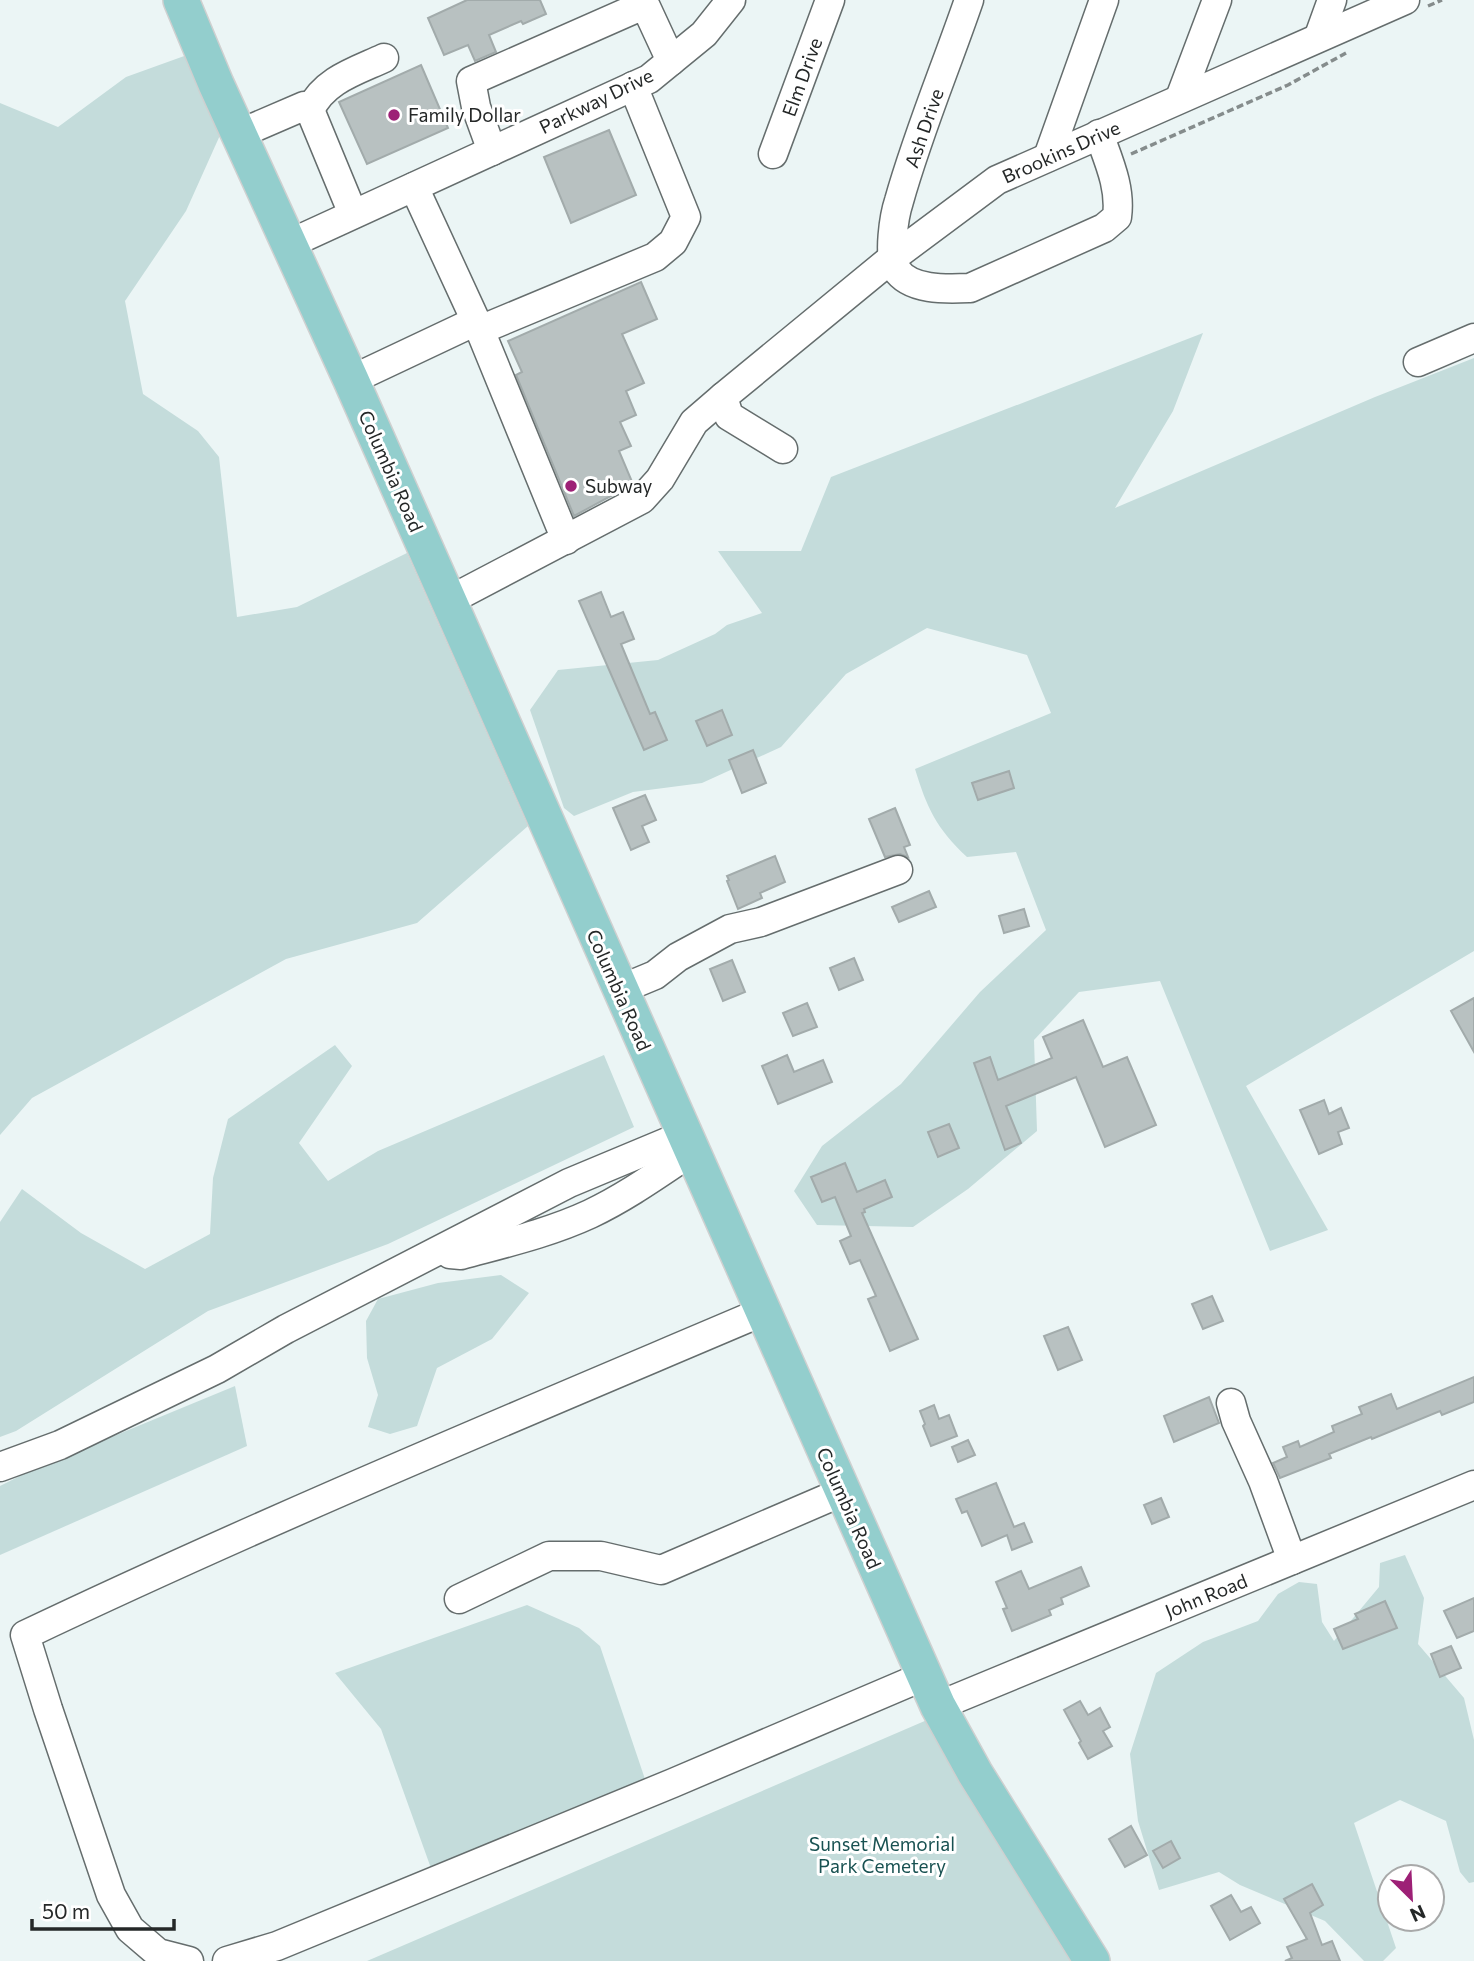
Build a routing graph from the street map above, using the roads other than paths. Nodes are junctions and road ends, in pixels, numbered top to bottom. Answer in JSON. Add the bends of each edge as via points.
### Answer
{"nodes":[{"id":1,"x":181,"y":0,"type":"edge"},
{"id":2,"x":730,"y":0,"type":"edge"},
{"id":3,"x":830,"y":0,"type":"edge"},
{"id":4,"x":969,"y":0,"type":"edge"},
{"id":5,"x":1104,"y":0,"type":"edge"},
{"id":6,"x":1217,"y":0,"type":"edge"},
{"id":7,"x":1332,"y":0,"type":"edge"},
{"id":8,"x":1414,"y":5,"type":"edge"},
{"id":9,"x":1319,"y":36,"type":"junction"},
{"id":10,"x":384,"y":58,"type":"dead end"},
{"id":11,"x":671,"y":61,"type":"junction"},
{"id":12,"x":633,"y":86,"type":"junction"},
{"id":13,"x":1180,"y":98,"type":"junction"},
{"id":14,"x":310,"y":110,"type":"junction"},
{"id":15,"x":239,"y":134,"type":"junction"},
{"id":16,"x":1100,"y":134,"type":"junction"},
{"id":17,"x":492,"y":151,"type":"junction"},
{"id":18,"x":774,"y":153,"type":"dead end"},
{"id":19,"x":1048,"y":157,"type":"junction"},
{"id":20,"x":414,"y":187,"type":"junction"},
{"id":21,"x":353,"y":214,"type":"junction"},
{"id":22,"x":289,"y":244,"type":"junction"},
{"id":23,"x":891,"y":258,"type":"junction"},
{"id":24,"x":478,"y":325,"type":"junction"},
{"id":25,"x":1474,"y":338,"type":"edge"},
{"id":26,"x":1418,"y":362,"type":"dead end"},
{"id":27,"x":351,"y":380,"type":"junction"},
{"id":28,"x":723,"y":397,"type":"junction"},
{"id":29,"x":783,"y":449,"type":"dead end"},
{"id":30,"x":566,"y":540,"type":"junction"},
{"id":31,"x":448,"y":601,"type":"junction"},
{"id":32,"x":898,"y":870,"type":"dead end"},
{"id":33,"x":619,"y":990,"type":"junction"},
{"id":34,"x":688,"y":1143,"type":"junction"},
{"id":35,"x":569,"y":1183,"type":"junction"},
{"id":36,"x":581,"y":1218,"type":"junction"},
{"id":37,"x":434,"y":1252,"type":"junction"},
{"id":38,"x":762,"y":1312,"type":"junction"},
{"id":39,"x":1231,"y":1403,"type":"dead end"},
{"id":40,"x":0,"y":1466,"type":"edge"},
{"id":41,"x":1474,"y":1485,"type":"edge"},
{"id":42,"x":842,"y":1492,"type":"junction"},
{"id":43,"x":1292,"y":1560,"type":"junction"},
{"id":44,"x":459,"y":1599,"type":"dead end"},
{"id":45,"x":931,"y":1691,"type":"junction"},
{"id":46,"x":189,"y":1961,"type":"edge"},
{"id":47,"x":227,"y":1961,"type":"edge"},
{"id":48,"x":1093,"y":1961,"type":"edge"}],
"edges":[{"from":1,"to":15,"type":"main road","name":"Columbia Road"},
{"from":2,"to":11,"type":"street","name":"Parkway Drive","via":[[704,34]]},
{"from":3,"to":18,"type":"street","name":"Elm Drive"},
{"from":4,"to":23,"type":"street","name":"Ash Drive","via":[[898,204]]},
{"from":5,"to":19,"type":"street"},
{"from":6,"to":13,"type":"street"},
{"from":7,"to":9,"type":"street"},
{"from":8,"to":9,"type":"street","name":"Brookins Drive"},
{"from":9,"to":13,"type":"street","name":"Brookins Drive"},
{"from":10,"to":14,"type":"street","via":[[328,85]]},
{"from":11,"to":12,"type":"street","name":"Parkway Drive"},
{"from":11,"to":17,"type":"street","via":[[646,7],[639,7],[471,81]]},
{"from":12,"to":17,"type":"street","name":"Parkway Drive"},
{"from":12,"to":24,"type":"street","via":[[686,217],[673,242],[655,257]]},
{"from":13,"to":16,"type":"street","name":"Brookins Drive"},
{"from":14,"to":15,"type":"street","via":[[304,106]]},
{"from":14,"to":21,"type":"street"},
{"from":15,"to":22,"type":"main road","name":"Columbia Road"},
{"from":16,"to":19,"type":"street","name":"Brookins Drive"},
{"from":16,"to":23,"type":"street","via":[[1119,203],[1117,217],[1104,228],[970,288],[916,284],[898,272]]},
{"from":17,"to":20,"type":"street","name":"Parkway Drive"},
{"from":19,"to":23,"type":"street","name":"Brookins Drive","via":[[997,180]]},
{"from":20,"to":21,"type":"street","name":"Parkway Drive"},
{"from":20,"to":24,"type":"street"},
{"from":21,"to":22,"type":"street","name":"Parkway Drive"},
{"from":22,"to":27,"type":"main road","name":"Columbia Road"},
{"from":23,"to":28,"type":"street","name":"Brookins Drive"},
{"from":24,"to":27,"type":"street"},
{"from":24,"to":30,"type":"street"},
{"from":25,"to":26,"type":"street"},
{"from":27,"to":31,"type":"main road","name":"Columbia Road"},
{"from":28,"to":29,"type":"street","via":[[729,416]]},
{"from":28,"to":30,"type":"street","name":"Brookins Drive","via":[[694,422],[660,479],[642,499]]},
{"from":30,"to":31,"type":"street","name":"Brookins Drive"},
{"from":31,"to":33,"type":"main road","name":"Columbia Road"},
{"from":32,"to":33,"type":"street","via":[[761,922],[730,929],[655,975]]},
{"from":33,"to":34,"type":"main road","name":"Columbia Road"},
{"from":34,"to":35,"type":"street"},
{"from":34,"to":36,"type":"street","via":[[629,1194]]},
{"from":34,"to":38,"type":"main road","name":"Columbia Road"},
{"from":35,"to":36,"type":"street","via":[[564,1197],[567,1207]]},
{"from":35,"to":37,"type":"street"},
{"from":36,"to":37,"type":"street","via":[[461,1255]]},
{"from":37,"to":40,"type":"street","via":[[217,1369],[60,1445]]},
{"from":38,"to":42,"type":"main road","name":"Columbia Road"},
{"from":38,"to":46,"type":"street","via":[[385,1472],[25,1635],[111,1895],[130,1929],[158,1952]]},
{"from":39,"to":43,"type":"street"},
{"from":41,"to":43,"type":"street","name":"John Road"},
{"from":42,"to":44,"type":"street","via":[[661,1570],[601,1556],[549,1556]]},
{"from":42,"to":45,"type":"main road","name":"Columbia Road"},
{"from":43,"to":45,"type":"street","name":"John Road"},
{"from":45,"to":47,"type":"street","name":"John Road","via":[[673,1783],[328,1925]]},
{"from":45,"to":48,"type":"main road","name":"Columbia Road","via":[[975,1773]]}]}
